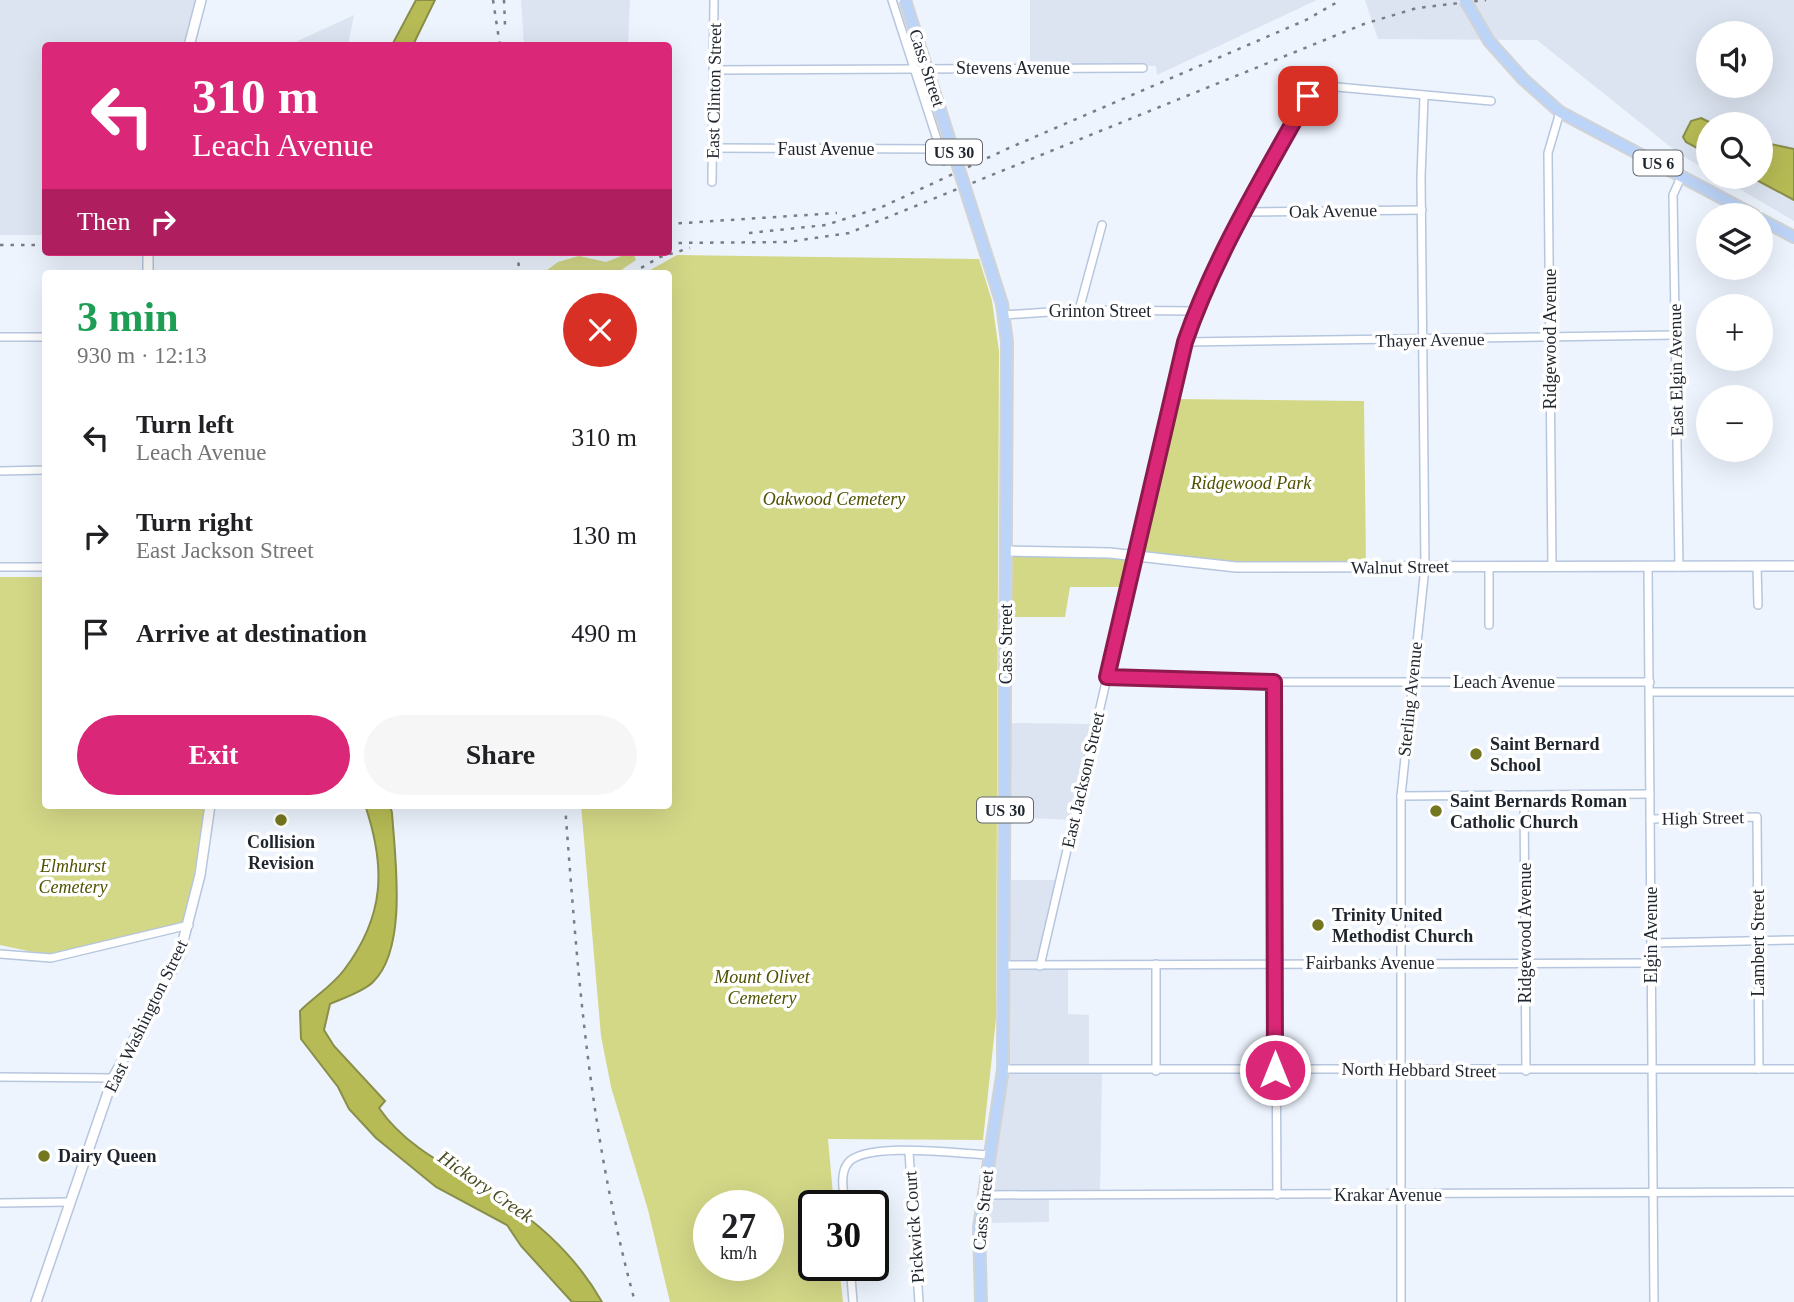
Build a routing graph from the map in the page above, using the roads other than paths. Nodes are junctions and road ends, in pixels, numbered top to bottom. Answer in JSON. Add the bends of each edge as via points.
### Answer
{"nodes":[{"id":1,"x":201,"y":0,"type":"edge"},
{"id":2,"x":714,"y":0,"type":"edge"},
{"id":3,"x":892,"y":0,"type":"edge"},
{"id":4,"x":905,"y":0,"type":"edge"},
{"id":5,"x":1465,"y":0,"type":"edge"},
{"id":6,"x":190,"y":42,"type":"edge"},
{"id":7,"x":1143,"y":68,"type":"dead end"},
{"id":8,"x":914,"y":69,"type":"junction"},
{"id":9,"x":714,"y":70,"type":"junction"},
{"id":10,"x":1424,"y":97,"type":"junction"},
{"id":11,"x":1491,"y":101,"type":"dead end"},
{"id":12,"x":1560,"y":112,"type":"junction"},
{"id":13,"x":713,"y":148,"type":"junction"},
{"id":14,"x":939,"y":149,"type":"junction"},
{"id":15,"x":944,"y":161,"type":"dead end"},
{"id":16,"x":1682,"y":175,"type":"junction"},
{"id":17,"x":712,"y":183,"type":"dead end"},
{"id":18,"x":1732,"y":203,"type":"edge"},
{"id":19,"x":1422,"y":210,"type":"junction"},
{"id":20,"x":1245,"y":212,"type":"junction"},
{"id":21,"x":1102,"y":225,"type":"dead end"},
{"id":22,"x":1773,"y":226,"type":"edge"},
{"id":23,"x":1794,"y":237,"type":"edge"},
{"id":24,"x":1003,"y":309,"type":"junction"},
{"id":25,"x":1079,"y":310,"type":"junction"},
{"id":26,"x":1196,"y":310,"type":"junction"},
{"id":27,"x":1675,"y":335,"type":"junction"},
{"id":28,"x":0,"y":337,"type":"edge"},
{"id":29,"x":42,"y":337,"type":"edge"},
{"id":30,"x":1549,"y":338,"type":"junction"},
{"id":31,"x":1423,"y":340,"type":"junction"},
{"id":32,"x":1185,"y":342,"type":"junction"},
{"id":33,"x":42,"y":470,"type":"edge"},
{"id":34,"x":0,"y":471,"type":"edge"},
{"id":35,"x":1006,"y":551,"type":"junction"},
{"id":36,"x":1136,"y":556,"type":"junction"},
{"id":37,"x":1489,"y":566,"type":"junction"},
{"id":38,"x":1758,"y":566,"type":"junction"},
{"id":39,"x":1794,"y":566,"type":"edge"},
{"id":40,"x":0,"y":567,"type":"edge"},
{"id":41,"x":42,"y":567,"type":"edge"},
{"id":42,"x":1425,"y":567,"type":"junction"},
{"id":43,"x":1552,"y":567,"type":"junction"},
{"id":44,"x":1648,"y":567,"type":"junction"},
{"id":45,"x":1679,"y":567,"type":"junction"},
{"id":46,"x":1758,"y":605,"type":"dead end"},
{"id":47,"x":1489,"y":625,"type":"dead end"},
{"id":48,"x":1107,"y":677,"type":"junction"},
{"id":49,"x":1274,"y":682,"type":"junction"},
{"id":50,"x":1411,"y":682,"type":"junction"},
{"id":51,"x":1650,"y":682,"type":"junction"},
{"id":52,"x":1650,"y":692,"type":"junction"},
{"id":53,"x":1794,"y":692,"type":"edge"},
{"id":54,"x":1650,"y":794,"type":"junction"},
{"id":55,"x":1524,"y":795,"type":"junction"},
{"id":56,"x":1401,"y":796,"type":"junction"},
{"id":57,"x":210,"y":809,"type":"edge"},
{"id":58,"x":1757,"y":817,"type":"joint"},
{"id":59,"x":1650,"y":818,"type":"junction"},
{"id":60,"x":189,"y":925,"type":"junction"},
{"id":61,"x":1759,"y":940,"type":"junction"},
{"id":62,"x":1794,"y":940,"type":"edge"},
{"id":63,"x":1651,"y":943,"type":"junction"},
{"id":64,"x":0,"y":954,"type":"edge"},
{"id":65,"x":1275,"y":962,"type":"junction"},
{"id":66,"x":1401,"y":963,"type":"junction"},
{"id":67,"x":1525,"y":963,"type":"junction"},
{"id":68,"x":1651,"y":963,"type":"junction"},
{"id":69,"x":1156,"y":964,"type":"junction"},
{"id":70,"x":1004,"y":965,"type":"junction"},
{"id":71,"x":1040,"y":965,"type":"junction"},
{"id":72,"x":1003,"y":1069,"type":"junction"},
{"id":73,"x":1400,"y":1069,"type":"junction"},
{"id":74,"x":1651,"y":1069,"type":"junction"},
{"id":75,"x":1759,"y":1069,"type":"junction"},
{"id":76,"x":1794,"y":1069,"type":"edge"},
{"id":77,"x":1275,"y":1070,"type":"junction"},
{"id":78,"x":1156,"y":1071,"type":"junction"},
{"id":79,"x":1526,"y":1071,"type":"junction"},
{"id":80,"x":0,"y":1077,"type":"edge"},
{"id":81,"x":113,"y":1078,"type":"junction"},
{"id":82,"x":909,"y":1152,"type":"junction"},
{"id":83,"x":989,"y":1155,"type":"junction"},
{"id":84,"x":844,"y":1190,"type":"edge"},
{"id":85,"x":1794,"y":1192,"type":"edge"},
{"id":86,"x":1653,"y":1194,"type":"junction"},
{"id":87,"x":983,"y":1195,"type":"junction"},
{"id":88,"x":1277,"y":1195,"type":"junction"},
{"id":89,"x":1400,"y":1195,"type":"junction"},
{"id":90,"x":69,"y":1202,"type":"junction"},
{"id":91,"x":0,"y":1203,"type":"edge"},
{"id":92,"x":851,"y":1281,"type":"edge"},
{"id":93,"x":36,"y":1302,"type":"edge"},
{"id":94,"x":853,"y":1302,"type":"edge"},
{"id":95,"x":919,"y":1302,"type":"edge"},
{"id":96,"x":981,"y":1302,"type":"edge"},
{"id":97,"x":1401,"y":1302,"type":"edge"},
{"id":98,"x":1654,"y":1302,"type":"edge"}],
"edges":[{"from":1,"to":6,"type":"street"},
{"from":2,"to":9,"type":"street","name":"East Clinton Street"},
{"from":3,"to":8,"type":"street"},
{"from":4,"to":24,"type":"main road","name":"Cass Street","number":"US 30","bridge":true},
{"from":5,"to":12,"type":"main road","number":"US 6","bridge":true,"via":[[1489,41]]},
{"from":7,"to":8,"type":"street","name":"Stevens Avenue"},
{"from":8,"to":9,"type":"street","name":"Stevens Avenue"},
{"from":8,"to":14,"type":"street"},
{"from":9,"to":13,"type":"street","name":"East Clinton Street"},
{"from":10,"to":11,"type":"street"},
{"from":10,"to":19,"type":"street","name":"Sterling Avenue"},
{"from":10,"to":20,"type":"street","name":"East Jackson Street","via":[[1316,88]]},
{"from":12,"to":16,"type":"main road","number":"US 6"},
{"from":12,"to":30,"type":"street","name":"Ridgewood Avenue","via":[[1548,153]]},
{"from":13,"to":14,"type":"street","name":"Faust Avenue"},
{"from":13,"to":17,"type":"street","name":"East Clinton Street"},
{"from":14,"to":15,"type":"street"},
{"from":16,"to":18,"type":"main road","number":"US 6"},
{"from":16,"to":27,"type":"street","name":"East Elgin Avenue","via":[[1674,195]]},
{"from":19,"to":20,"type":"street","name":"Oak Avenue"},
{"from":19,"to":31,"type":"street","name":"Sterling Avenue"},
{"from":20,"to":26,"type":"street","name":"East Jackson Street"},
{"from":21,"to":25,"type":"street"},
{"from":22,"to":23,"type":"main road"},
{"from":24,"to":25,"type":"street","name":"Grinton Street"},
{"from":24,"to":35,"type":"main road","name":"Cass Street","number":"US 30"},
{"from":25,"to":26,"type":"street","name":"Grinton Street"},
{"from":26,"to":32,"type":"street","name":"East Jackson Street"},
{"from":27,"to":30,"type":"street","name":"Thayer Avenue"},
{"from":27,"to":45,"type":"street","name":"East Elgin Avenue"},
{"from":28,"to":29,"type":"street"},
{"from":30,"to":31,"type":"street","name":"Thayer Avenue"},
{"from":30,"to":43,"type":"street","name":"Ridgewood Avenue"},
{"from":31,"to":32,"type":"street","name":"Thayer Avenue"},
{"from":31,"to":42,"type":"street","name":"Sterling Avenue"},
{"from":32,"to":36,"type":"street","name":"East Jackson Street"},
{"from":33,"to":34,"type":"street"},
{"from":35,"to":36,"type":"street","name":"Walnut Street"},
{"from":35,"to":70,"type":"main road","name":"Cass Street","number":"US 30"},
{"from":36,"to":42,"type":"street","name":"Walnut Street","via":[[1236,567]]},
{"from":36,"to":48,"type":"street","name":"East Jackson Street"},
{"from":37,"to":42,"type":"street","name":"Walnut Street"},
{"from":37,"to":43,"type":"street","name":"Walnut Street"},
{"from":37,"to":47,"type":"street"},
{"from":38,"to":39,"type":"street","name":"Walnut Street"},
{"from":38,"to":45,"type":"street","name":"Walnut Street"},
{"from":38,"to":46,"type":"street"},
{"from":40,"to":41,"type":"street"},
{"from":42,"to":50,"type":"street","name":"Sterling Avenue"},
{"from":43,"to":44,"type":"street","name":"Walnut Street"},
{"from":44,"to":45,"type":"street","name":"Walnut Street"},
{"from":44,"to":51,"type":"street","name":"Elgin Avenue"},
{"from":48,"to":49,"type":"street","name":"Leach Avenue"},
{"from":48,"to":71,"type":"street","name":"East Jackson Street"},
{"from":49,"to":50,"type":"street","name":"Leach Avenue"},
{"from":49,"to":65,"type":"street"},
{"from":50,"to":51,"type":"street","name":"Leach Avenue"},
{"from":50,"to":56,"type":"street","name":"Sterling Avenue"},
{"from":51,"to":52,"type":"street","name":"Elgin Avenue"},
{"from":52,"to":53,"type":"street"},
{"from":52,"to":54,"type":"street","name":"Elgin Avenue"},
{"from":54,"to":55,"type":"street","name":"High Street"},
{"from":54,"to":59,"type":"street","name":"Elgin Avenue"},
{"from":55,"to":56,"type":"street","name":"High Street"},
{"from":55,"to":67,"type":"street","name":"Ridgewood Avenue"},
{"from":56,"to":66,"type":"street","name":"Sterling Avenue"},
{"from":57,"to":60,"type":"street","name":"East Washington Street"},
{"from":58,"to":59,"type":"street","name":"High Street"},
{"from":58,"to":61,"type":"street","name":"Lambert Street"},
{"from":59,"to":63,"type":"street","name":"Elgin Avenue"},
{"from":60,"to":64,"type":"street","via":[[51,958]]},
{"from":60,"to":81,"type":"street","name":"East Washington Street","via":[[178,957]]},
{"from":61,"to":62,"type":"street"},
{"from":61,"to":63,"type":"street"},
{"from":61,"to":75,"type":"street","name":"Lambert Street"},
{"from":63,"to":68,"type":"street","name":"Elgin Avenue"},
{"from":65,"to":66,"type":"street","name":"Fairbanks Avenue"},
{"from":65,"to":69,"type":"street","name":"Fairbanks Avenue"},
{"from":65,"to":77,"type":"street"},
{"from":66,"to":67,"type":"street","name":"Fairbanks Avenue"},
{"from":66,"to":73,"type":"street","name":"Sterling Avenue"},
{"from":67,"to":68,"type":"street","name":"Fairbanks Avenue"},
{"from":67,"to":79,"type":"street","name":"Ridgewood Avenue"},
{"from":68,"to":74,"type":"street","name":"Elgin Avenue"},
{"from":69,"to":71,"type":"street","name":"Fairbanks Avenue"},
{"from":69,"to":78,"type":"street"},
{"from":70,"to":71,"type":"street","name":"Fairbanks Avenue"},
{"from":70,"to":72,"type":"main road","name":"Cass Street","number":"US 30"},
{"from":72,"to":78,"type":"street","name":"North Hebbard Street"},
{"from":72,"to":83,"type":"main road","name":"Cass Street","number":"US 30"},
{"from":73,"to":77,"type":"street","name":"North Hebbard Street"},
{"from":73,"to":79,"type":"street","name":"North Hebbard Street"},
{"from":73,"to":89,"type":"street","name":"Sterling Avenue"},
{"from":74,"to":75,"type":"street","name":"North Hebbard Street"},
{"from":74,"to":79,"type":"street","name":"North Hebbard Street"},
{"from":74,"to":86,"type":"street","name":"Elgin Avenue"},
{"from":75,"to":76,"type":"street","name":"North Hebbard Street"},
{"from":77,"to":78,"type":"street","name":"North Hebbard Street"},
{"from":77,"to":88,"type":"street"},
{"from":80,"to":81,"type":"street"},
{"from":81,"to":90,"type":"street","name":"East Washington Street"},
{"from":82,"to":83,"type":"street"},
{"from":82,"to":84,"type":"street","via":[[872,1152],[847,1163]]},
{"from":82,"to":95,"type":"street","name":"Pickwick Court"},
{"from":83,"to":87,"type":"main road","name":"Cass Street","number":"US 30"},
{"from":85,"to":86,"type":"street","name":"Krakar Avenue"},
{"from":86,"to":89,"type":"street","name":"Krakar Avenue"},
{"from":86,"to":98,"type":"street","name":"Elgin Avenue"},
{"from":87,"to":88,"type":"street","name":"Krakar Avenue"},
{"from":87,"to":96,"type":"main road","name":"Cass Street","number":"US 30","via":[[977,1262]]},
{"from":88,"to":89,"type":"street","name":"Krakar Avenue"},
{"from":89,"to":97,"type":"street","name":"Sterling Avenue"},
{"from":90,"to":91,"type":"street"},
{"from":90,"to":93,"type":"street","name":"East Washington Street"},
{"from":92,"to":94,"type":"street"}]}
